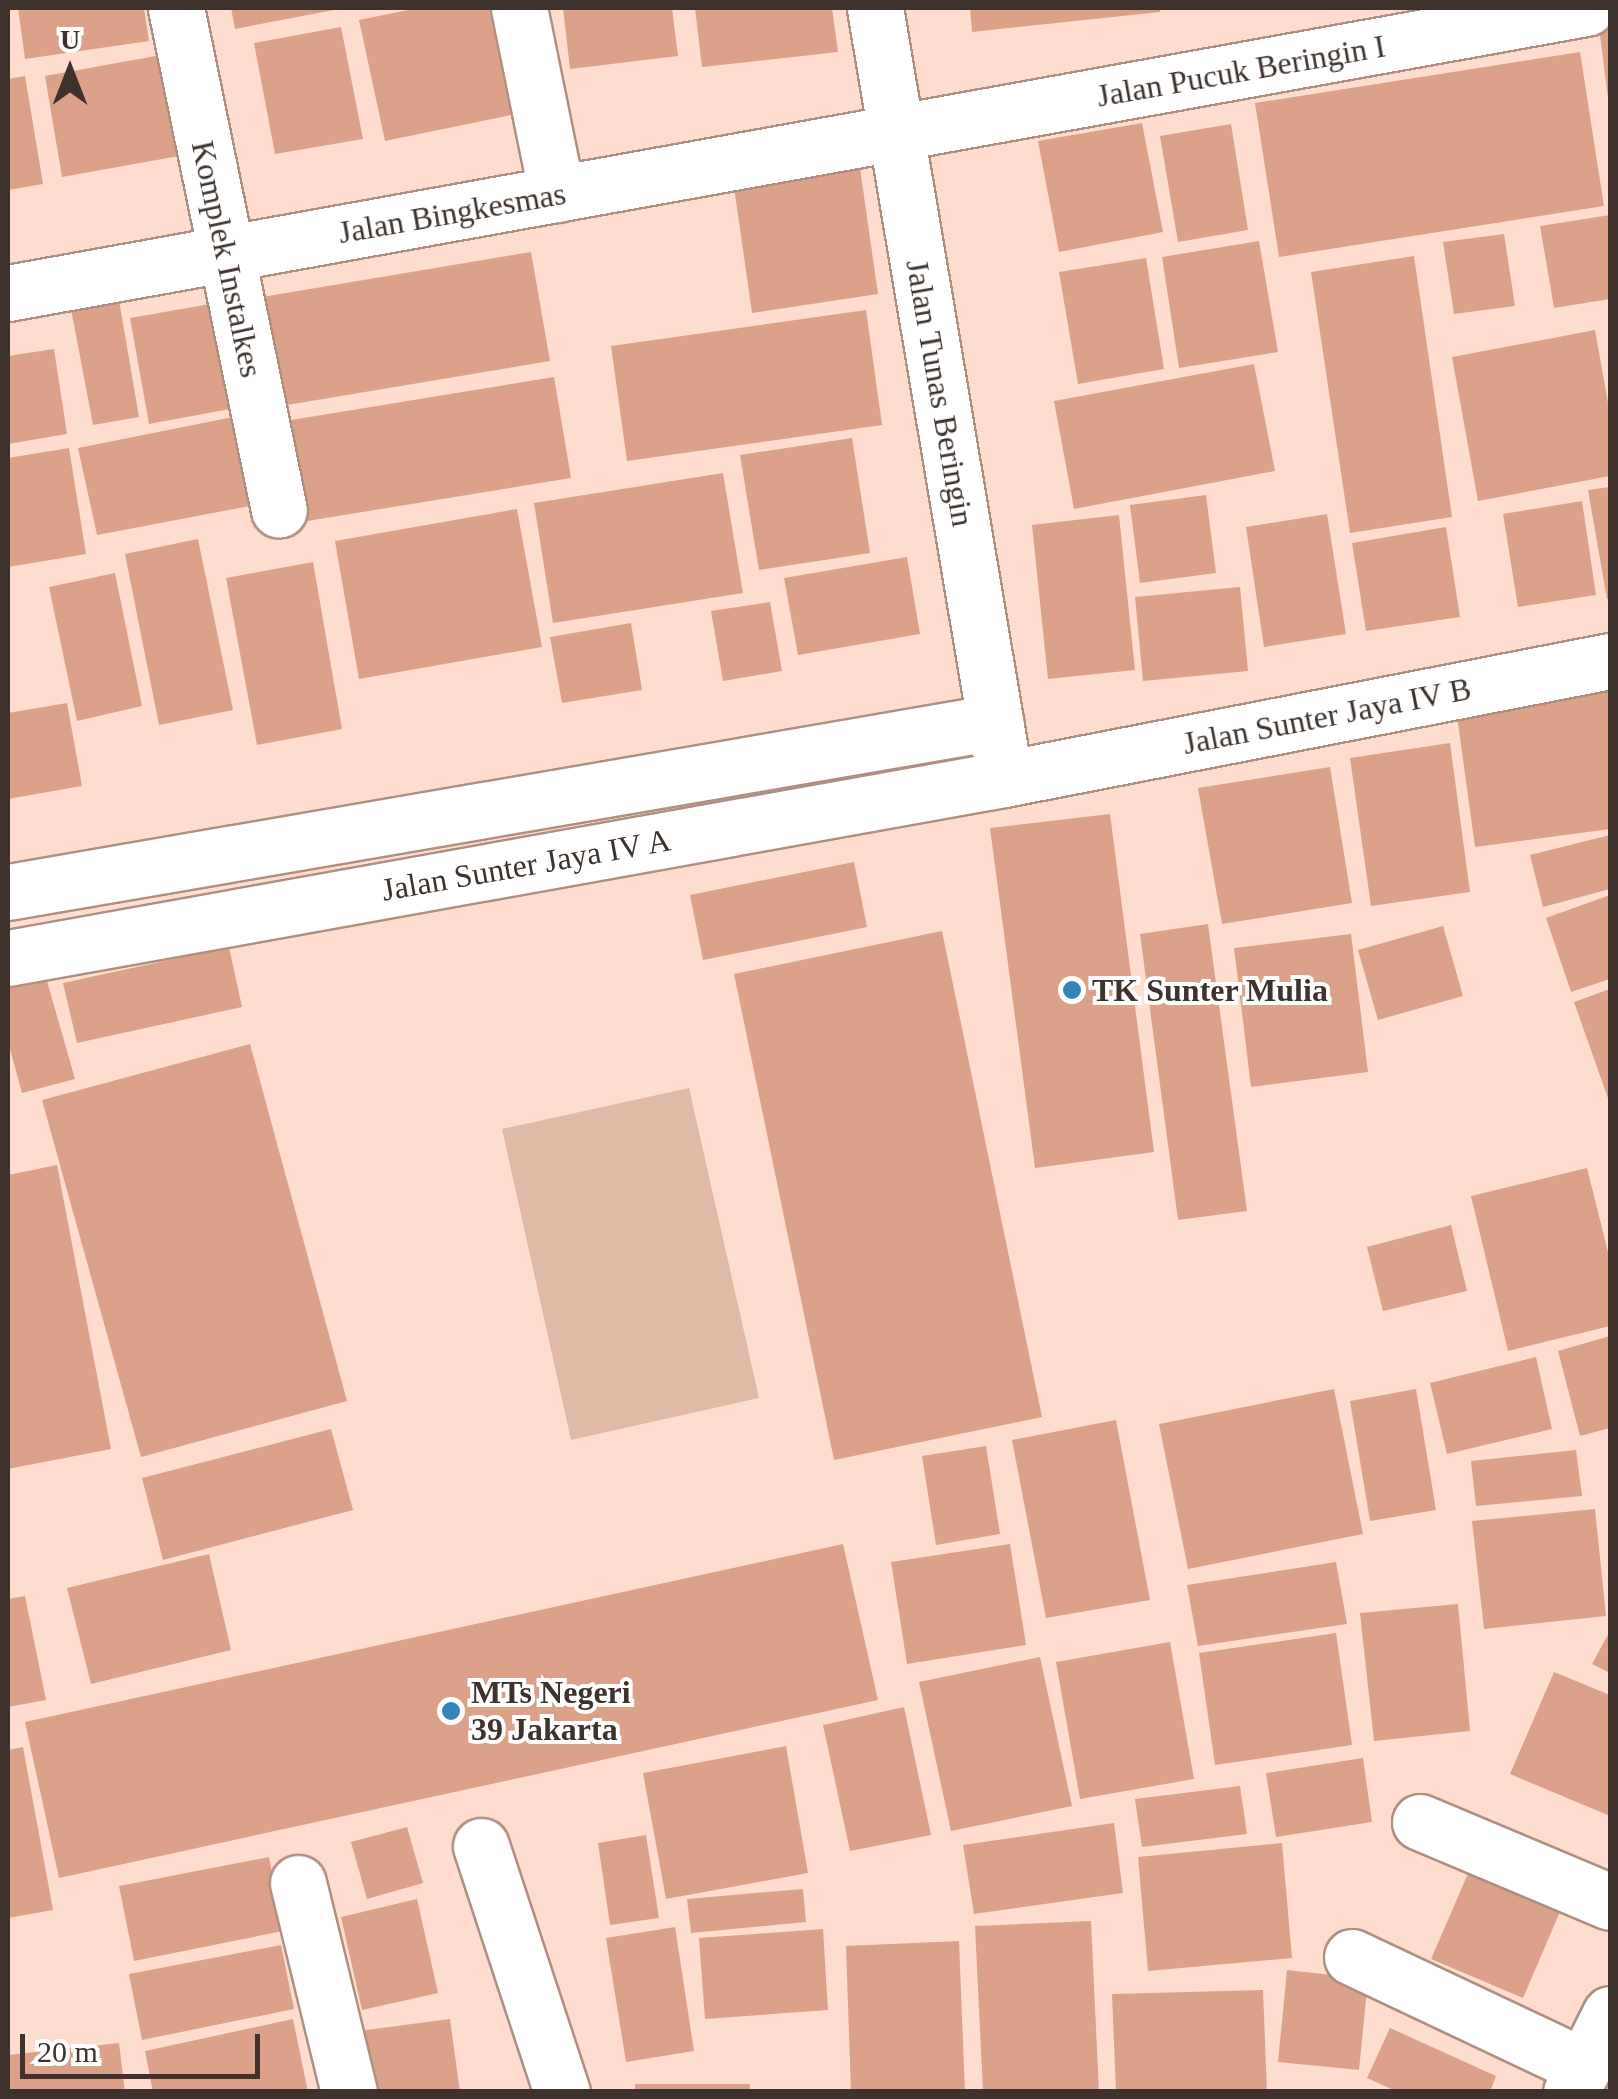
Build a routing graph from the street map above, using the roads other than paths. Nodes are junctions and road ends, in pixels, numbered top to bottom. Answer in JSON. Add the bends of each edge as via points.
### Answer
{"nodes":[{"id":1,"x":176,"y":8,"type":"edge"},
{"id":2,"x":519,"y":8,"type":"edge"},
{"id":3,"x":875,"y":8,"type":"edge"},
{"id":4,"x":1586,"y":8,"type":"edge"},
{"id":5,"x":896,"y":134,"type":"junction"},
{"id":6,"x":556,"y":194,"type":"junction"},
{"id":7,"x":224,"y":254,"type":"junction"},
{"id":8,"x":8,"y":293,"type":"edge"},
{"id":9,"x":279,"y":510,"type":"dead end"},
{"id":10,"x":1610,"y":661,"type":"edge"},
{"id":11,"x":995,"y":722,"type":"junction"},
{"id":12,"x":1024,"y":775,"type":"junction"},
{"id":13,"x":8,"y":892,"type":"edge"},
{"id":14,"x":8,"y":958,"type":"edge"},
{"id":15,"x":1420,"y":1822,"type":"dead end"},
{"id":16,"x":480,"y":1846,"type":"dead end"},
{"id":17,"x":298,"y":1883,"type":"dead end"},
{"id":18,"x":1610,"y":1902,"type":"edge"},
{"id":19,"x":1352,"y":1956,"type":"dead end"},
{"id":20,"x":1610,"y":2014,"type":"edge"},
{"id":21,"x":1577,"y":2079,"type":"edge"},
{"id":22,"x":348,"y":2092,"type":"edge"},
{"id":23,"x":562,"y":2092,"type":"edge"}],
"edges":[{"from":1,"to":7,"type":"street","name":"Komplek Instalkes"},
{"from":2,"to":6,"type":"street"},
{"from":3,"to":5,"type":"street","name":"Jalan Tunas Beringin"},
{"from":4,"to":5,"type":"street","name":"Jalan Pucuk Beringin I"},
{"from":5,"to":6,"type":"street","name":"Jalan Bingkesmas"},
{"from":5,"to":11,"type":"street","name":"Jalan Tunas Beringin"},
{"from":6,"to":7,"type":"street","name":"Jalan Bingkesmas"},
{"from":7,"to":8,"type":"street","name":"Jalan Bingkesmas"},
{"from":7,"to":9,"type":"street","name":"Komplek Instalkes"},
{"from":10,"to":12,"type":"street","name":"Jalan Sunter Jaya IV B"},
{"from":11,"to":12,"type":"street","name":"Jalan Tunas Beringin"},
{"from":11,"to":13,"type":"street","name":"Jalan Sunter Jaya IV A"},
{"from":12,"to":14,"type":"street","name":"Jalan Sunter Jaya IV A"},
{"from":15,"to":18,"type":"street"},
{"from":16,"to":23,"type":"street"},
{"from":17,"to":22,"type":"street"},
{"from":19,"to":21,"type":"street"},
{"from":20,"to":21,"type":"street"}]}
